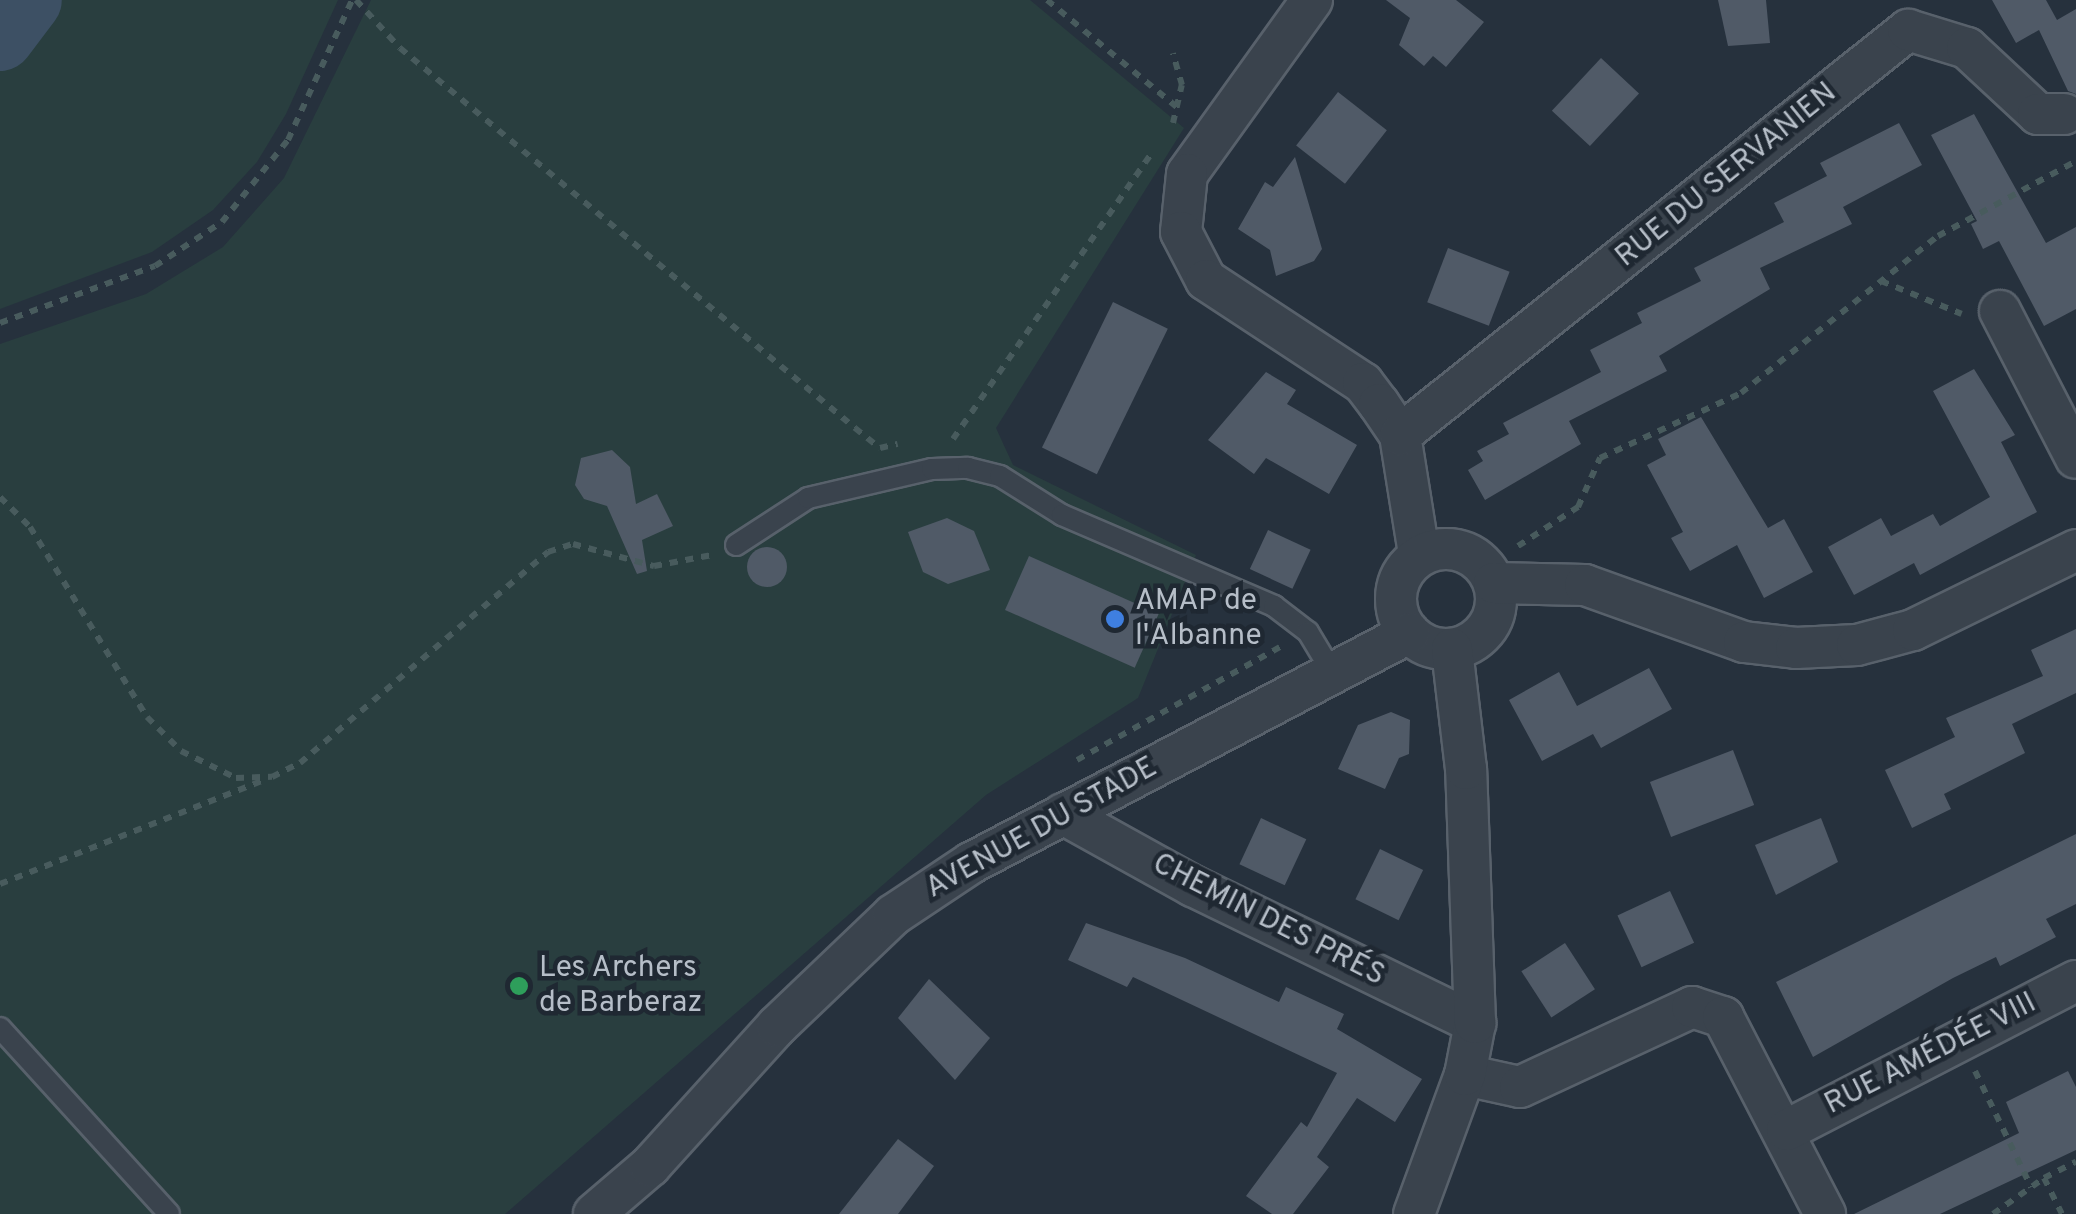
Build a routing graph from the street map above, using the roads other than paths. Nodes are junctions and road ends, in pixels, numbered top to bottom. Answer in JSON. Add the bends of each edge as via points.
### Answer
{"nodes":[{"id":1,"x":1312,"y":0,"type":"edge"},
{"id":2,"x":2064,"y":114,"type":"dead end"},
{"id":3,"x":2000,"y":310,"type":"road end"},
{"id":4,"x":1400,"y":435,"type":"junction"},
{"id":5,"x":2076,"y":458,"type":"edge"},
{"id":6,"x":736,"y":545,"type":"road end"},
{"id":7,"x":2076,"y":550,"type":"edge"},
{"id":8,"x":1418,"y":554,"type":"junction"},
{"id":9,"x":1508,"y":582,"type":"junction"},
{"id":10,"x":1409,"y":633,"type":"junction"},
{"id":11,"x":1452,"y":649,"type":"junction"},
{"id":12,"x":1335,"y":677,"type":"junction"},
{"id":13,"x":1063,"y":814,"type":"junction"},
{"id":14,"x":2076,"y":980,"type":"edge"},
{"id":15,"x":1474,"y":1023,"type":"junction"},
{"id":16,"x":0,"y":1028,"type":"edge"},
{"id":17,"x":1464,"y":1075,"type":"junction"},
{"id":18,"x":1786,"y":1130,"type":"junction"},
{"id":19,"x":168,"y":1214,"type":"edge"},
{"id":20,"x":594,"y":1214,"type":"edge"},
{"id":21,"x":1414,"y":1214,"type":"edge"},
{"id":22,"x":1826,"y":1214,"type":"edge"}],
"edges":[{"from":1,"to":4,"type":"street","via":[[1188,174],[1181,232],[1206,280],[1362,383]]},
{"from":2,"to":4,"type":"street","name":"RUE DU SERVANIEN","via":[[2038,114],[1967,48],[1908,30]]},
{"from":3,"to":5,"type":"street"},
{"from":4,"to":8,"type":"street"},
{"from":6,"to":12,"type":"lane","via":[[808,498],[932,469],[1000,476],[1062,515],[1274,606],[1308,632]]},
{"from":7,"to":9,"type":"street","via":[[1914,630],[1857,645],[1744,642],[1585,586]]},
{"from":8,"to":9,"type":"street","via":[[1452,548]]},
{"from":8,"to":10,"type":"street","via":[[1397,585],[1399,619]]},
{"from":9,"to":11,"type":"street","via":[[1488,626]]},
{"from":10,"to":11,"type":"street"},
{"from":10,"to":12,"type":"street","name":"AVENUE DU STADE"},
{"from":11,"to":15,"type":"street","via":[[1466,769]]},
{"from":12,"to":13,"type":"street","name":"AVENUE DU STADE"},
{"from":13,"to":15,"type":"street","name":"CHEMIN DES PRÉS"},
{"from":13,"to":20,"type":"street","name":"AVENUE DU STADE","via":[[971,862],[894,915],[777,1026],[650,1166]]},
{"from":14,"to":18,"type":"street","name":"RUE AMÉDÉE VIII"},
{"from":15,"to":17,"type":"street"},
{"from":16,"to":19,"type":"lane"},
{"from":17,"to":18,"type":"street","via":[[1520,1087],[1692,1008],[1724,1017]]},
{"from":17,"to":21,"type":"street"},
{"from":18,"to":22,"type":"street"}]}
